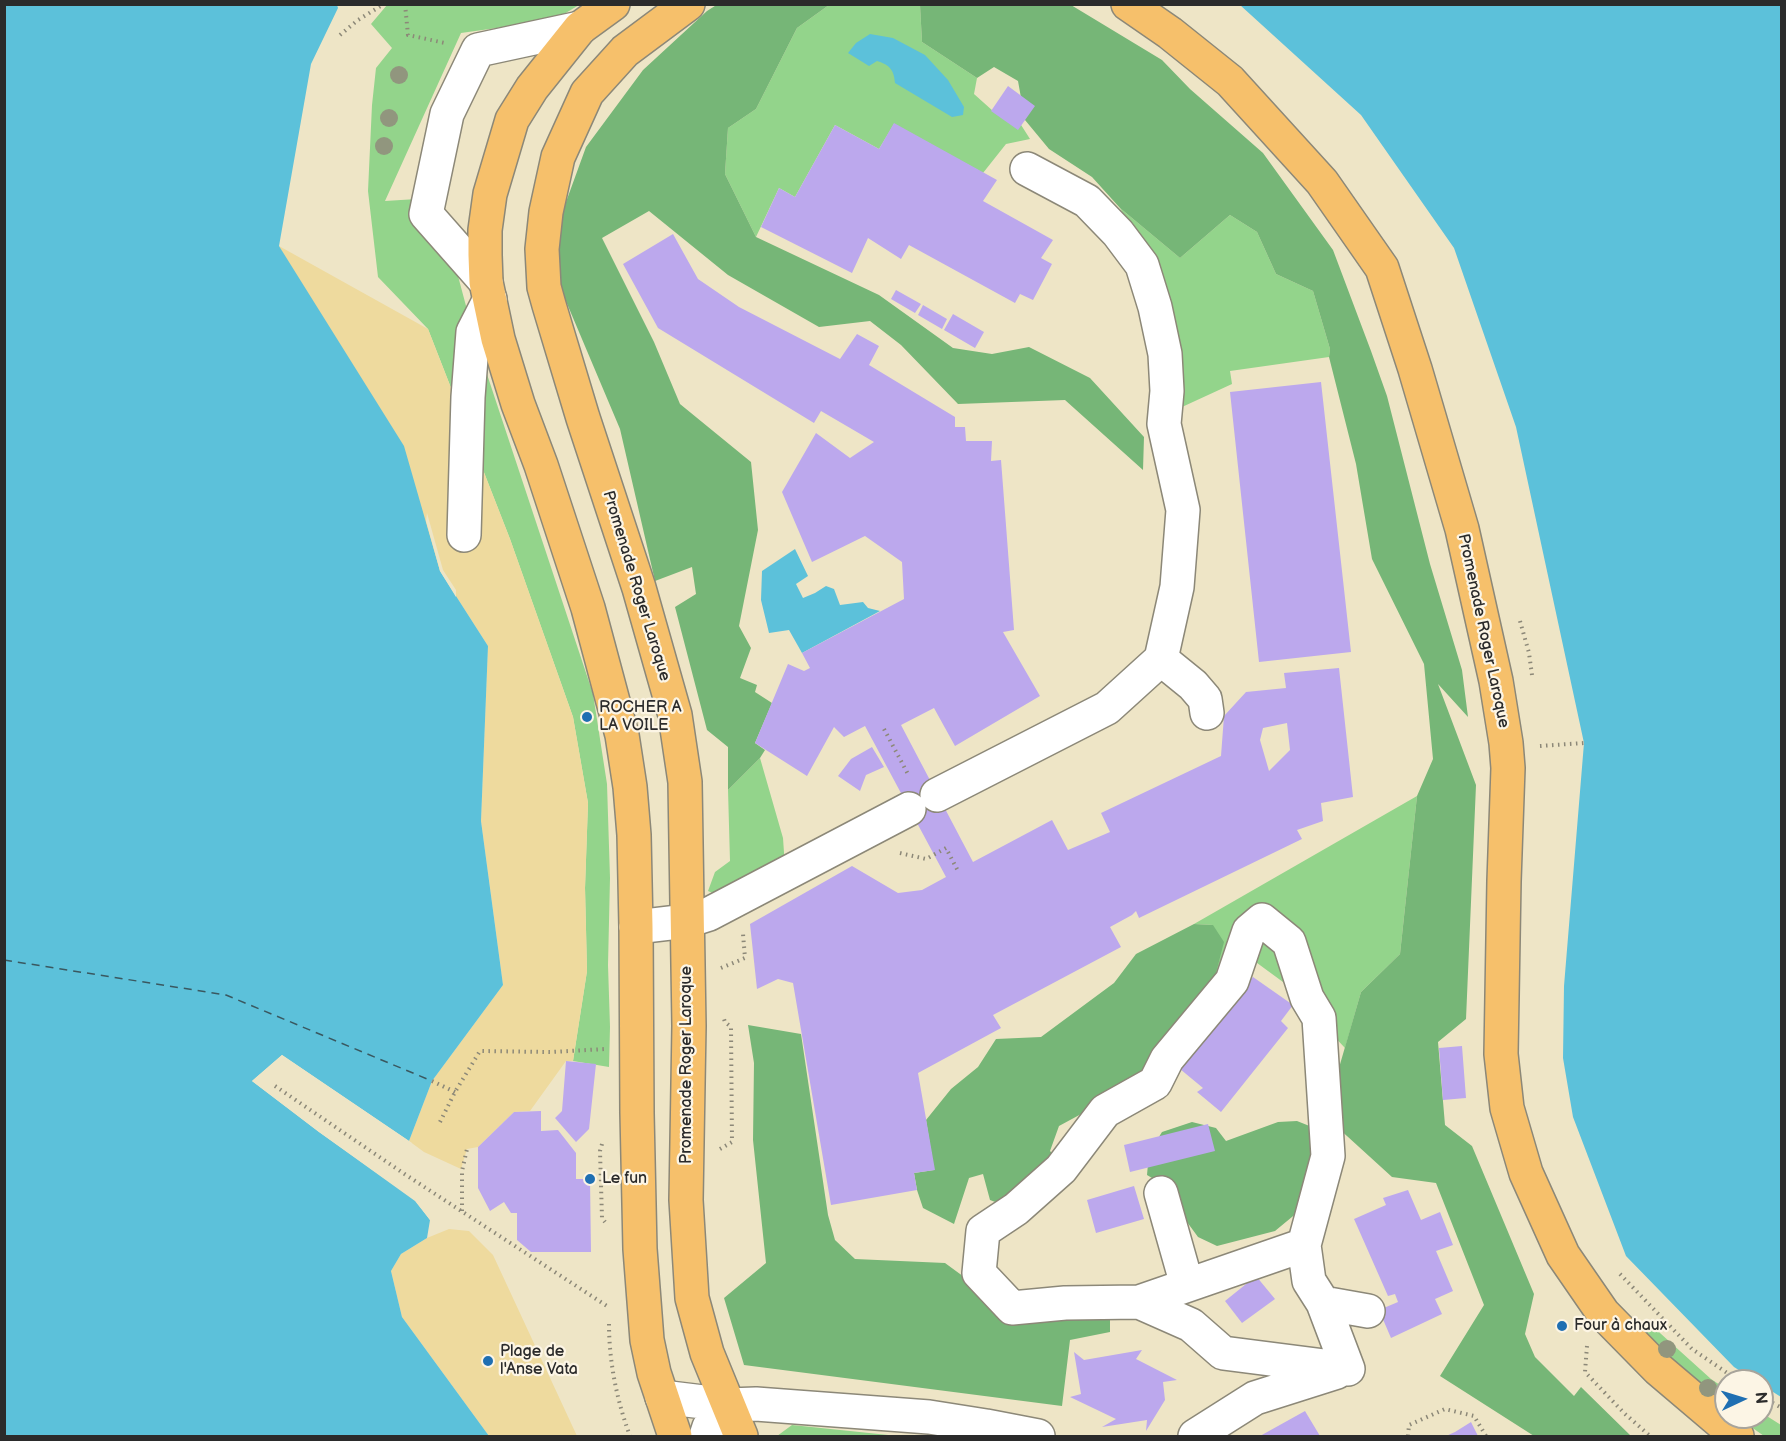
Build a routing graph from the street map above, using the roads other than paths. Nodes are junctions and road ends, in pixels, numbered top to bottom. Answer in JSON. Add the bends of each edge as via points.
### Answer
{"nodes":[{"id":1,"x":614,"y":4,"type":"edge"},
{"id":2,"x":688,"y":4,"type":"edge"},
{"id":3,"x":1128,"y":4,"type":"edge"},
{"id":4,"x":580,"y":28,"type":"junction"},
{"id":5,"x":587,"y":93,"type":"junction"},
{"id":6,"x":1027,"y":169,"type":"dead end"},
{"id":7,"x":488,"y":290,"type":"junction"},
{"id":8,"x":464,"y":535,"type":"dead end"},
{"id":9,"x":1161,"y":659,"type":"junction"},
{"id":10,"x":1207,"y":713,"type":"dead end"},
{"id":11,"x":687,"y":921,"type":"junction"},
{"id":12,"x":636,"y":927,"type":"junction"},
{"id":13,"x":1161,"y":1192,"type":"dead end"},
{"id":14,"x":1304,"y":1245,"type":"junction"},
{"id":15,"x":1187,"y":1285,"type":"junction"},
{"id":16,"x":1139,"y":1302,"type":"junction"},
{"id":17,"x":1323,"y":1303,"type":"junction"},
{"id":18,"x":1368,"y":1311,"type":"dead end"},
{"id":19,"x":1348,"y":1369,"type":"junction"},
{"id":20,"x":662,"y":1397,"type":"junction"},
{"id":21,"x":728,"y":1405,"type":"junction"},
{"id":22,"x":675,"y":1437,"type":"edge"},
{"id":23,"x":706,"y":1437,"type":"edge"},
{"id":24,"x":741,"y":1437,"type":"edge"},
{"id":25,"x":1038,"y":1437,"type":"edge"},
{"id":26,"x":1195,"y":1437,"type":"edge"},
{"id":27,"x":1737,"y":1437,"type":"edge"}],
"edges":[{"from":1,"to":4,"type":"main road"},
{"from":2,"to":5,"type":"main road","name":"Promenade Roger Laroque","via":[[625,51]]},
{"from":3,"to":27,"type":"main road","name":"Promenade Roger Laroque","via":[[1230,81],[1322,182],[1382,268],[1462,529],[1506,742],[1501,1054],[1507,1108],[1526,1173],[1563,1255],[1603,1313],[1658,1369]]},
{"from":4,"to":5,"type":"main road"},
{"from":4,"to":7,"type":"main road","via":[[512,120],[490,194],[485,230]]},
{"from":4,"to":7,"type":"lane","via":[[478,50],[447,114],[426,214]]},
{"from":5,"to":11,"type":"main road","name":"Promenade Roger Laroque","via":[[558,157],[542,249],[544,287],[675,715],[685,782]]},
{"from":6,"to":9,"type":"lane","via":[[1087,201],[1118,233],[1142,265],[1155,308],[1165,354],[1164,424],[1183,510],[1177,587]]},
{"from":7,"to":8,"type":"lane","via":[[474,332]]},
{"from":7,"to":12,"type":"main road","via":[[498,339],[588,608],[622,735],[634,835]]},
{"from":9,"to":10,"type":"lane","via":[[1193,684],[1205,699]]},
{"from":9,"to":11,"type":"lane","via":[[1107,708],[709,914]]},
{"from":11,"to":12,"type":"lane"},
{"from":11,"to":21,"type":"main road","name":"Promenade Roger Laroque","via":[[686,1200],[692,1298],[706,1353]]},
{"from":12,"to":20,"type":"main road","via":[[640,1249],[646,1340]]},
{"from":13,"to":15,"type":"lane"},
{"from":14,"to":15,"type":"lane"},
{"from":14,"to":16,"type":"lane","via":[[1328,1156],[1319,1018],[1307,998],[1289,942],[1262,920],[1249,931],[1232,981],[1167,1059],[1155,1083],[1105,1111],[1061,1169],[1016,1209],[983,1231],[979,1273],[1012,1308]]},
{"from":14,"to":17,"type":"lane","via":[[1309,1281]]},
{"from":15,"to":16,"type":"lane"},
{"from":16,"to":19,"type":"lane","via":[[1191,1325],[1223,1353]]},
{"from":17,"to":18,"type":"lane"},
{"from":17,"to":19,"type":"lane"},
{"from":19,"to":26,"type":"lane","via":[[1255,1398]]},
{"from":20,"to":21,"type":"lane"},
{"from":20,"to":22,"type":"main road"},
{"from":21,"to":23,"type":"lane"},
{"from":21,"to":24,"type":"main road","name":"Promenade Roger Laroque"},
{"from":21,"to":25,"type":"lane","via":[[929,1417]]}]}
